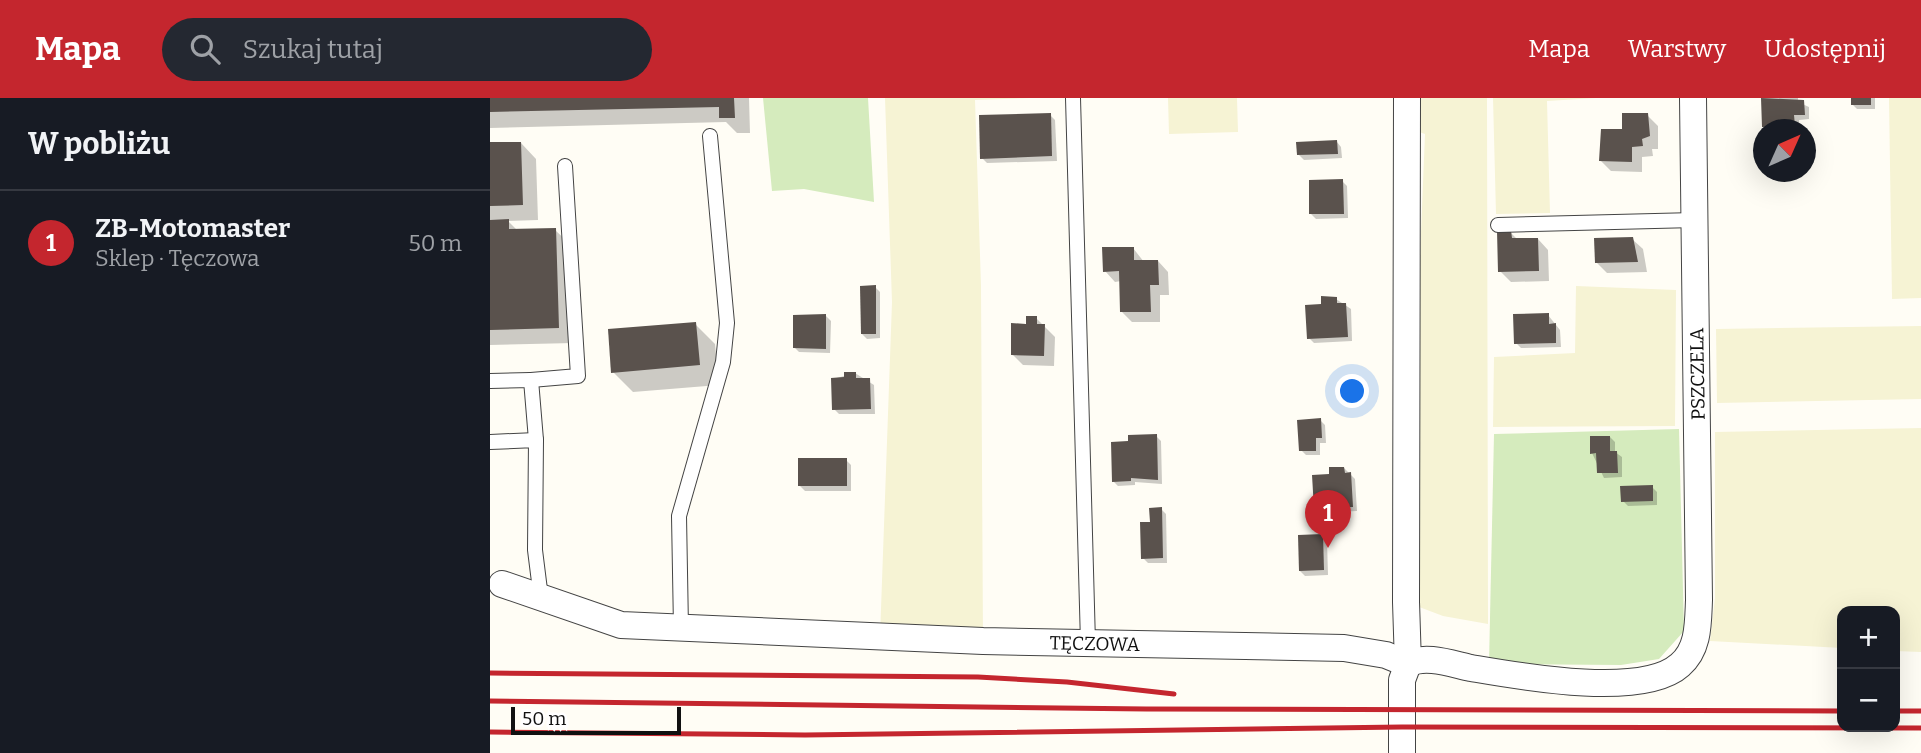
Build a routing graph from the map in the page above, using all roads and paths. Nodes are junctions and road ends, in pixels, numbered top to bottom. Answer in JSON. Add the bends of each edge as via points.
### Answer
{"nodes":[{"id":1,"x":1073,"y":98,"type":"edge"},
{"id":2,"x":1407,"y":98,"type":"edge"},
{"id":3,"x":1693,"y":98,"type":"edge"},
{"id":4,"x":710,"y":136,"type":"dead end"},
{"id":5,"x":565,"y":166,"type":"dead end"},
{"id":6,"x":1695,"y":220,"type":"junction"},
{"id":7,"x":1498,"y":225,"type":"dead end"},
{"id":8,"x":531,"y":380,"type":"junction"},
{"id":9,"x":490,"y":381,"type":"edge"},
{"id":10,"x":536,"y":440,"type":"junction"},
{"id":11,"x":490,"y":443,"type":"edge"},
{"id":12,"x":496,"y":584,"type":"edge"},
{"id":13,"x":541,"y":598,"type":"junction"},
{"id":14,"x":681,"y":628,"type":"junction"},
{"id":15,"x":1087,"y":643,"type":"junction"},
{"id":16,"x":1692,"y":650,"type":"joint"},
{"id":17,"x":1408,"y":664,"type":"junction"},
{"id":18,"x":1402,"y":753,"type":"edge"}],
"edges":[{"from":1,"to":15,"type":"lane"},
{"from":2,"to":17,"type":"street"},
{"from":3,"to":6,"type":"street","name":"PSZCZELA"},
{"from":4,"to":14,"type":"lane","via":[[727,323],[723,362],[679,516]]},
{"from":5,"to":8,"type":"lane","via":[[578,376]]},
{"from":6,"to":7,"type":"lane"},
{"from":6,"to":16,"type":"street","name":"PSZCZELA","via":[[1699,600]]},
{"from":8,"to":9,"type":"lane"},
{"from":8,"to":10,"type":"lane"},
{"from":10,"to":11,"type":"lane"},
{"from":10,"to":13,"type":"lane","via":[[535,550]]},
{"from":12,"to":13,"type":"street","name":"TĘCZOWA"},
{"from":13,"to":14,"type":"street","name":"TĘCZOWA","via":[[621,625]]},
{"from":14,"to":15,"type":"street","name":"TĘCZOWA"},
{"from":15,"to":17,"type":"street","name":"TĘCZOWA","via":[[1344,648],[1387,655]]},
{"from":16,"to":17,"type":"street","name":"TĘCZOWA","via":[[1681,665],[1644,681],[1526,678],[1425,660]]},
{"from":17,"to":18,"type":"street","via":[[1402,680]]}]}
